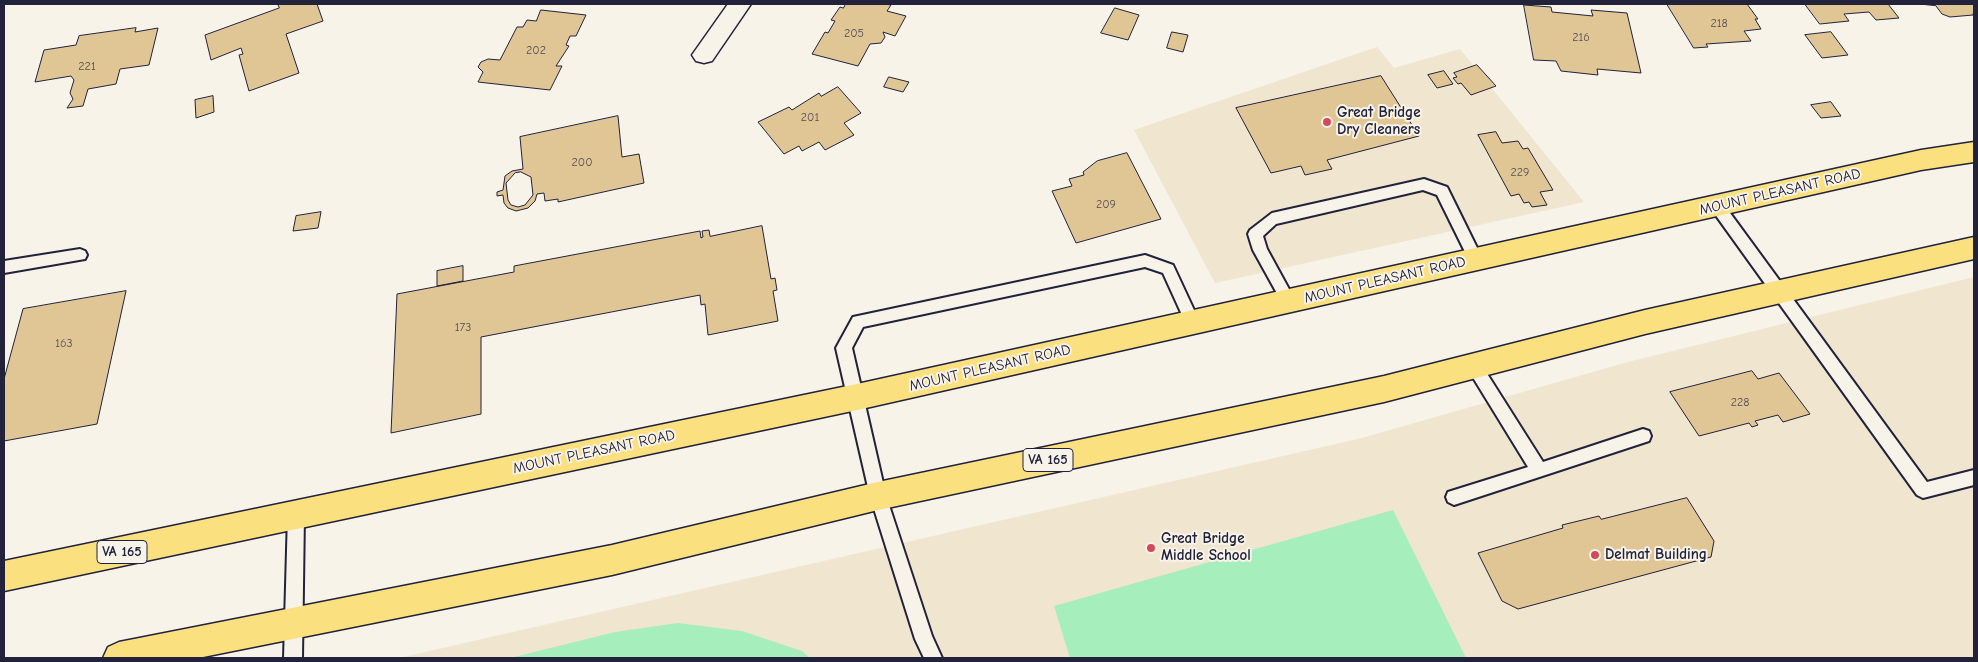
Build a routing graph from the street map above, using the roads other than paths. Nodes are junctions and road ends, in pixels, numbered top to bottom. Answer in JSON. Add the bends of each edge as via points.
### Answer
{"nodes":[{"id":1,"x":740,"y":4,"type":"edge"},
{"id":2,"x":704,"y":55,"type":"dead end"},
{"id":3,"x":1974,"y":152,"type":"edge"},
{"id":4,"x":1717,"y":206,"type":"junction"},
{"id":5,"x":1974,"y":248,"type":"edge"},
{"id":6,"x":80,"y":255,"type":"dead end"},
{"id":7,"x":1476,"y":260,"type":"junction"},
{"id":8,"x":4,"y":267,"type":"edge"},
{"id":9,"x":1780,"y":292,"type":"junction"},
{"id":10,"x":1289,"y":302,"type":"junction"},
{"id":11,"x":1193,"y":323,"type":"junction"},
{"id":12,"x":1474,"y":366,"type":"junction"},
{"id":13,"x":857,"y":397,"type":"junction"},
{"id":14,"x":1642,"y":436,"type":"dead end"},
{"id":15,"x":1539,"y":471,"type":"junction"},
{"id":16,"x":1974,"y":478,"type":"edge"},
{"id":17,"x":878,"y":496,"type":"junction"},
{"id":18,"x":1454,"y":497,"type":"dead end"},
{"id":19,"x":296,"y":514,"type":"junction"},
{"id":20,"x":4,"y":576,"type":"edge"},
{"id":21,"x":295,"y":622,"type":"junction"},
{"id":22,"x":119,"y":658,"type":"edge"},
{"id":23,"x":293,"y":658,"type":"edge"},
{"id":24,"x":933,"y":658,"type":"edge"}],
"edges":[{"from":1,"to":2,"type":"street"},
{"from":3,"to":4,"type":"main road","name":"MOUNT PLEASANT ROAD","number":"VA 165","via":[[1921,160]]},
{"from":4,"to":7,"type":"main road","name":"MOUNT PLEASANT ROAD","number":"VA 165"},
{"from":4,"to":9,"type":"lane"},
{"from":5,"to":9,"type":"main road","number":"VA 165"},
{"from":6,"to":8,"type":"lane"},
{"from":7,"to":10,"type":"main road","name":"MOUNT PLEASANT ROAD","number":"VA 165"},
{"from":7,"to":10,"type":"lane","via":[[1442,191],[1424,184],[1272,218],[1255,234],[1260,250]]},
{"from":9,"to":12,"type":"main road","number":"VA 165","via":[[1645,322]]},
{"from":9,"to":16,"type":"lane","via":[[1923,490]]},
{"from":10,"to":11,"type":"main road","name":"MOUNT PLEASANT ROAD","number":"VA 165"},
{"from":11,"to":13,"type":"main road","name":"MOUNT PLEASANT ROAD","number":"VA 165"},
{"from":11,"to":13,"type":"lane","via":[[1168,269],[1145,262],[858,322],[844,348]]},
{"from":12,"to":15,"type":"lane"},
{"from":12,"to":17,"type":"main road","number":"VA 165","via":[[1384,389]]},
{"from":13,"to":17,"type":"lane"},
{"from":13,"to":19,"type":"main road","name":"MOUNT PLEASANT ROAD","number":"VA 165"},
{"from":14,"to":15,"type":"lane"},
{"from":15,"to":18,"type":"lane"},
{"from":17,"to":21,"type":"main road","number":"VA 165","via":[[612,560]]},
{"from":17,"to":24,"type":"lane"},
{"from":19,"to":20,"type":"main road","name":"MOUNT PLEASANT ROAD","number":"VA 165"},
{"from":19,"to":21,"type":"lane"},
{"from":21,"to":22,"type":"main road","number":"VA 165"},
{"from":21,"to":23,"type":"lane"}]}
